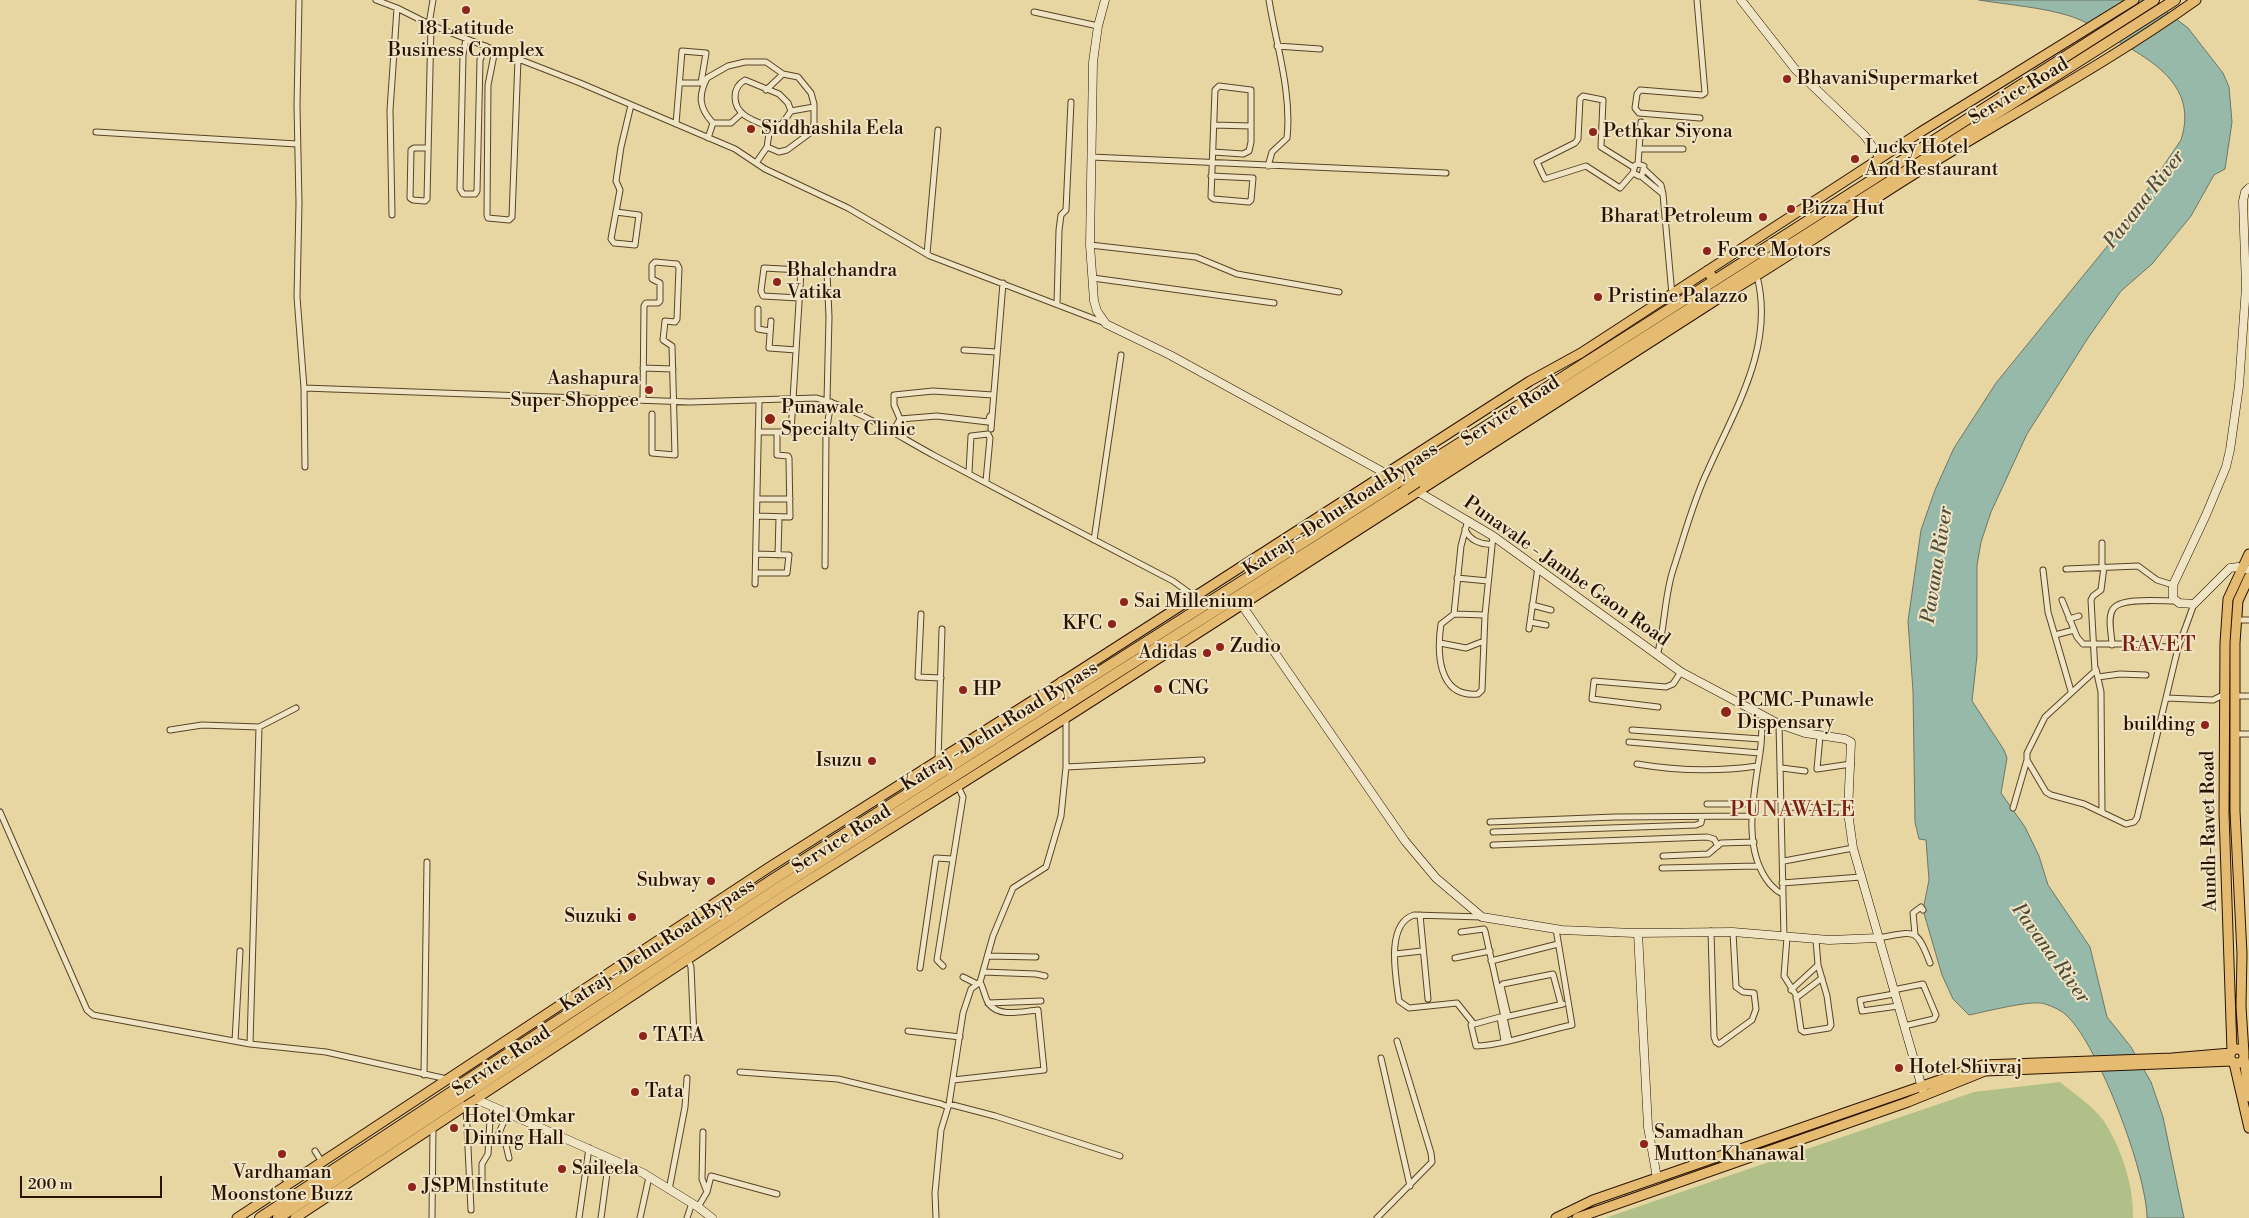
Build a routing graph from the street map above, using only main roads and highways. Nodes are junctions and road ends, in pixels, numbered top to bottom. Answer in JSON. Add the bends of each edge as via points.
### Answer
{"nodes":[{"id":1,"x":2134,"y":0,"type":"edge"},
{"id":2,"x":2154,"y":0,"type":"edge"},
{"id":3,"x":2196,"y":0,"type":"edge"},
{"id":4,"x":2174,"y":1,"type":"edge"},
{"id":5,"x":1708,"y":271,"type":"junction"},
{"id":6,"x":1714,"y":280,"type":"junction"},
{"id":7,"x":1414,"y":483,"type":"junction"},
{"id":8,"x":2249,"y":554,"type":"edge"},
{"id":9,"x":2246,"y":569,"type":"edge"},
{"id":10,"x":2249,"y":577,"type":"edge"},
{"id":11,"x":1239,"y":601,"type":"junction"},
{"id":12,"x":1062,"y":682,"type":"junction"},
{"id":13,"x":1018,"y":725,"type":"junction"},
{"id":14,"x":982,"y":734,"type":"junction"},
{"id":15,"x":989,"y":743,"type":"junction"},
{"id":16,"x":951,"y":753,"type":"junction"},
{"id":17,"x":948,"y":769,"type":"junction"},
{"id":18,"x":845,"y":845,"type":"junction"},
{"id":19,"x":845,"y":857,"type":"junction"},
{"id":20,"x":665,"y":936,"type":"junction"},
{"id":21,"x":670,"y":947,"type":"junction"},
{"id":22,"x":2245,"y":954,"type":"edge"},
{"id":23,"x":2246,"y":1029,"type":"edge"},
{"id":24,"x":2244,"y":1056,"type":"junction"},
{"id":25,"x":2232,"y":1057,"type":"junction"},
{"id":26,"x":1923,"y":1090,"type":"junction"},
{"id":27,"x":465,"y":1096,"type":"junction"},
{"id":28,"x":2249,"y":1097,"type":"edge"},
{"id":29,"x":2249,"y":1128,"type":"edge"},
{"id":30,"x":1560,"y":1216,"type":"edge"},
{"id":31,"x":237,"y":1218,"type":"edge"},
{"id":32,"x":260,"y":1218,"type":"edge"},
{"id":33,"x":278,"y":1218,"type":"edge"},
{"id":34,"x":295,"y":1218,"type":"edge"},
{"id":35,"x":1577,"y":1218,"type":"edge"}],
"edges":[{"from":1,"to":5,"type":"main road","name":"Service Road","via":[[1880,158]]},
{"from":2,"to":6,"type":"highway","name":"Katraj - Dehu Road Bypass"},
{"from":3,"to":7,"type":"main road","name":"Service Road","via":[[1757,276]]},
{"from":4,"to":7,"type":"highway","name":"Katraj - Dehu Road Bypass"},
{"from":5,"to":6,"type":"highway"},
{"from":5,"to":12,"type":"main road","name":"Service Road"},
{"from":6,"to":7,"type":"highway","name":"Katraj - Dehu Road Bypass"},
{"from":7,"to":11,"type":"main road","name":"Service Road"},
{"from":7,"to":11,"type":"highway","name":"Katraj - Dehu Road Bypass","bridge":true},
{"from":7,"to":13,"type":"highway","name":"Katraj - Dehu Road Bypass","bridge":true,"via":[[1395,484]]},
{"from":8,"to":9,"type":"main road","name":"Aundh-Ravet Road"},
{"from":9,"to":25,"type":"main road","name":"Aundh-Ravet Road","via":[[2230,594],[2227,608],[2224,814]]},
{"from":10,"to":22,"type":"main road","name":"Aundh-Ravet Road","via":[[2239,598],[2236,620],[2235,696],[2235,811]]},
{"from":11,"to":18,"type":"highway","name":"Katraj - Dehu Road Bypass"},
{"from":11,"to":19,"type":"main road","name":"Service Road","via":[[1066,718]]},
{"from":12,"to":13,"type":"highway","via":[[1055,693],[1024,715]]},
{"from":12,"to":14,"type":"main road","name":"Service Road"},
{"from":13,"to":15,"type":"highway","name":"Katraj - Dehu Road Bypass"},
{"from":14,"to":15,"type":"highway"},
{"from":14,"to":16,"type":"main road","name":"Service Road"},
{"from":15,"to":17,"type":"highway","name":"Katraj - Dehu Road Bypass"},
{"from":16,"to":17,"type":"highway"},
{"from":16,"to":20,"type":"main road","name":"Service Road"},
{"from":17,"to":21,"type":"highway","name":"Katraj - Dehu Road Bypass"},
{"from":18,"to":19,"type":"highway"},
{"from":18,"to":27,"type":"highway","name":"Katraj - Dehu Road Bypass"},
{"from":19,"to":27,"type":"main road","name":"Service Road","via":[[688,959]]},
{"from":20,"to":21,"type":"highway"},
{"from":20,"to":31,"type":"main road","name":"Service Road"},
{"from":21,"to":27,"type":"highway","name":"Katraj - Dehu Road Bypass","bridge":true,"via":[[464,1083]]},
{"from":22,"to":23,"type":"main road","name":"Aundh-Ravet Road"},
{"from":23,"to":24,"type":"main road","name":"Aundh-Ravet Road"},
{"from":24,"to":25,"type":"main road","via":[[2240,1063]]},
{"from":24,"to":28,"type":"main road","name":"Aundh-Ravet Road"},
{"from":25,"to":26,"type":"main road","via":[[1974,1072]]},
{"from":25,"to":29,"type":"main road","name":"Aundh-Ravet Road"},
{"from":26,"to":30,"type":"main road","via":[[1593,1200]]},
{"from":26,"to":35,"type":"main road"},
{"from":27,"to":32,"type":"highway","name":"Katraj - Dehu Road Bypass"},
{"from":27,"to":33,"type":"highway","name":"Katraj - Dehu Road Bypass"},
{"from":27,"to":34,"type":"main road","name":"Service Road","via":[[433,1127]]}]}
